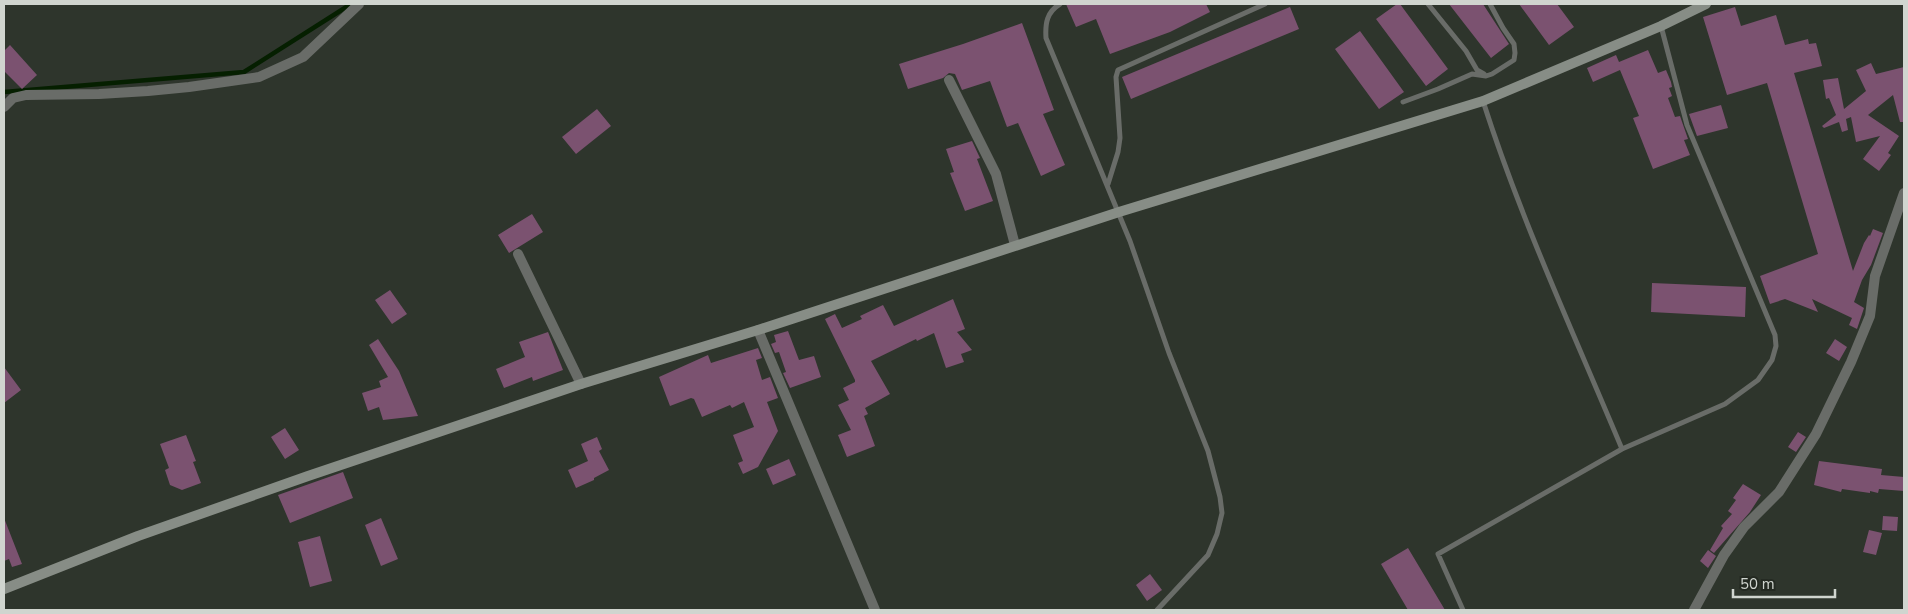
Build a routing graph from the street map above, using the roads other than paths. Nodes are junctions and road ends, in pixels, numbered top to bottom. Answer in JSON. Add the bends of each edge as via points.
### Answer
{"nodes":[{"id":1,"x":358,"y":4,"type":"edge"},
{"id":2,"x":1060,"y":4,"type":"edge"},
{"id":3,"x":1265,"y":4,"type":"edge"},
{"id":4,"x":1428,"y":4,"type":"edge"},
{"id":5,"x":1490,"y":4,"type":"edge"},
{"id":6,"x":1706,"y":4,"type":"edge"},
{"id":7,"x":1661,"y":26,"type":"junction"},
{"id":8,"x":1486,"y":76,"type":"junction"},
{"id":9,"x":949,"y":80,"type":"dead end"},
{"id":10,"x":1403,"y":102,"type":"dead end"},
{"id":11,"x":1483,"y":102,"type":"junction"},
{"id":12,"x":4,"y":107,"type":"edge"},
{"id":13,"x":1107,"y":185,"type":"junction"},
{"id":14,"x":1904,"y":193,"type":"edge"},
{"id":15,"x":1119,"y":212,"type":"junction"},
{"id":16,"x":1015,"y":245,"type":"junction"},
{"id":17,"x":518,"y":254,"type":"dead end"},
{"id":18,"x":758,"y":330,"type":"junction"},
{"id":19,"x":581,"y":384,"type":"junction"},
{"id":20,"x":1622,"y":449,"type":"junction"},
{"id":21,"x":4,"y":589,"type":"edge"},
{"id":22,"x":875,"y":610,"type":"edge"},
{"id":23,"x":1157,"y":610,"type":"edge"},
{"id":24,"x":1463,"y":610,"type":"edge"},
{"id":25,"x":1694,"y":610,"type":"edge"}],
"edges":[{"from":1,"to":12,"type":"street","via":[[303,57],[259,77],[148,91],[26,96],[13,98]]},
{"from":2,"to":13,"type":"lane","via":[[1046,19],[1046,38]]},
{"from":3,"to":13,"type":"lane","via":[[1118,70],[1120,138]]},
{"from":4,"to":8,"type":"lane","via":[[1477,70]]},
{"from":5,"to":8,"type":"lane","via":[[1513,41],[1516,53],[1514,60]]},
{"from":6,"to":7,"type":"street"},
{"from":7,"to":11,"type":"street"},
{"from":7,"to":20,"type":"lane","via":[[1687,124],[1775,335],[1776,346],[1772,360],[1758,380],[1725,404]]},
{"from":8,"to":10,"type":"lane","via":[[1472,74]]},
{"from":9,"to":16,"type":"street","via":[[996,174]]},
{"from":11,"to":15,"type":"street"},
{"from":11,"to":20,"type":"lane","via":[[1520,207]]},
{"from":13,"to":15,"type":"lane"},
{"from":14,"to":25,"type":"street","via":[[1875,276],[1870,316],[1816,434],[1779,492],[1744,527],[1729,548]]},
{"from":15,"to":16,"type":"street"},
{"from":15,"to":23,"type":"lane","via":[[1208,451],[1222,513],[1218,534],[1208,555]]},
{"from":16,"to":18,"type":"street"},
{"from":17,"to":19,"type":"street"},
{"from":18,"to":19,"type":"street"},
{"from":18,"to":22,"type":"street"},
{"from":19,"to":21,"type":"street","via":[[138,536]]},
{"from":20,"to":24,"type":"lane","via":[[1438,554]]}]}
